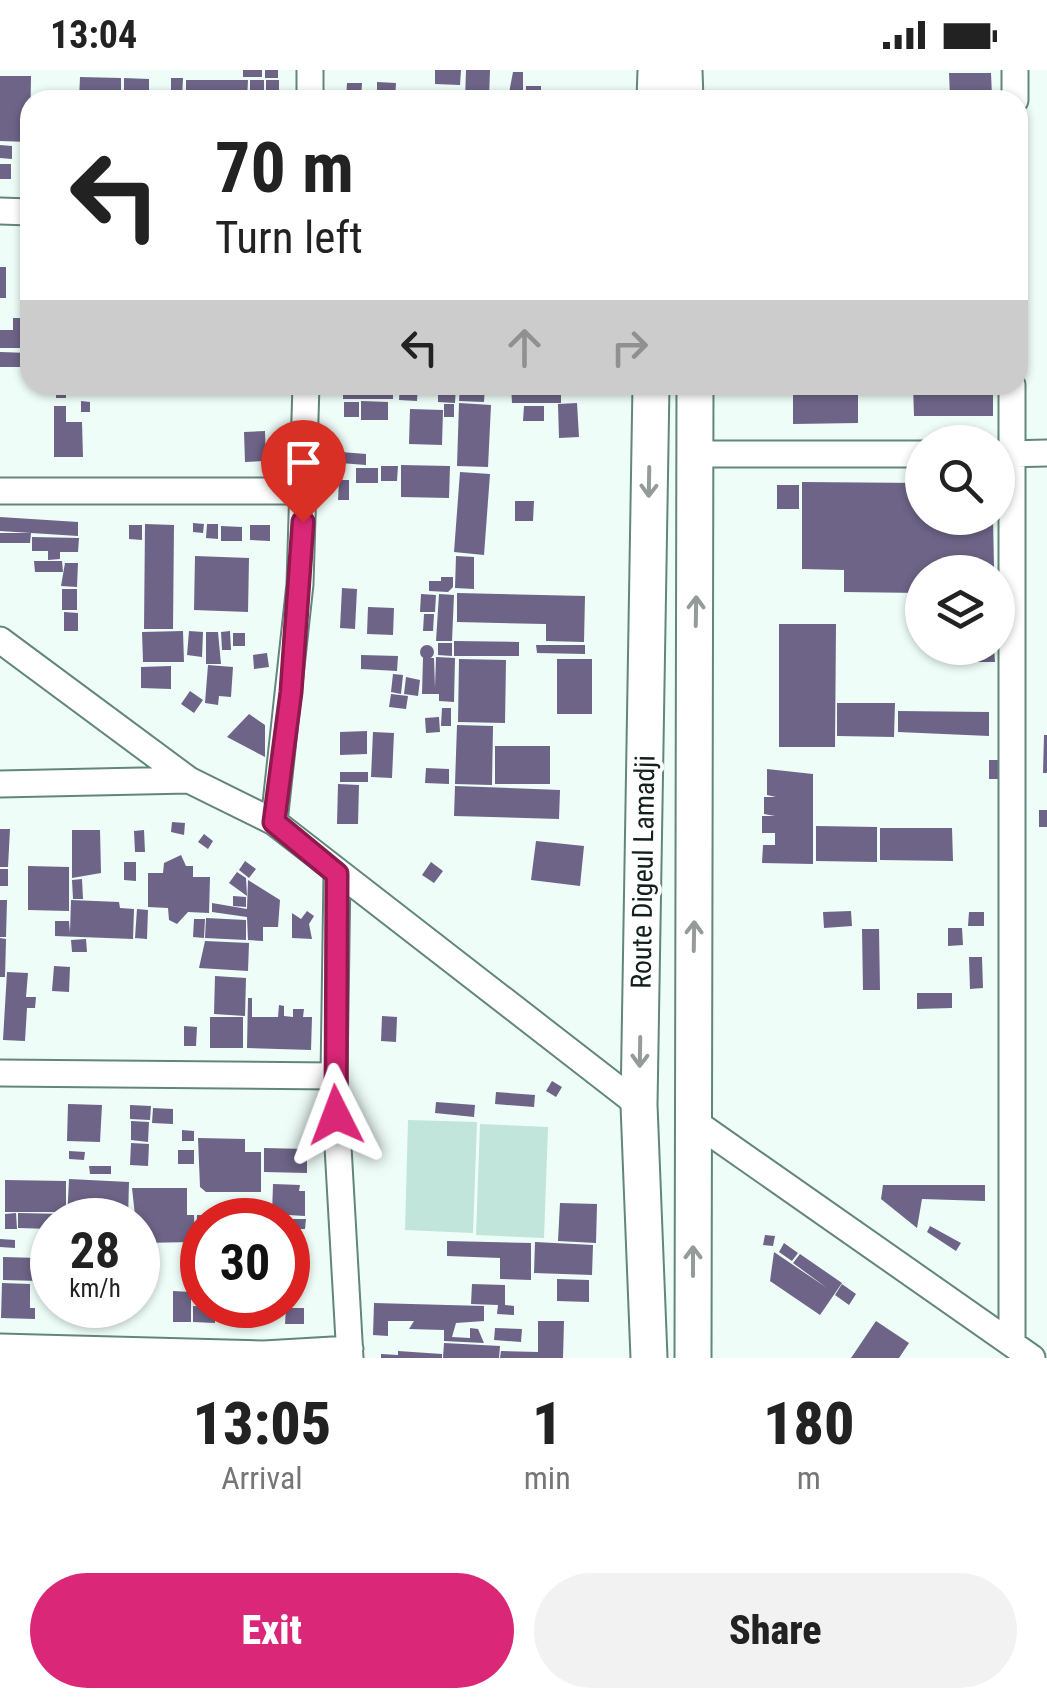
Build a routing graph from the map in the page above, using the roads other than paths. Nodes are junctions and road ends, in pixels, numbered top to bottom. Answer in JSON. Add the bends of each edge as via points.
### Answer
{"nodes":[{"id":1,"x":306,"y":395,"type":"edge"},
{"id":2,"x":651,"y":395,"type":"edge"},
{"id":3,"x":695,"y":395,"type":"edge"},
{"id":4,"x":1011,"y":395,"type":"edge"},
{"id":5,"x":1008,"y":425,"type":"edge"},
{"id":6,"x":698,"y":454,"type":"junction"},
{"id":7,"x":905,"y":454,"type":"edge"},
{"id":8,"x":1015,"y":454,"type":"edge"},
{"id":9,"x":1047,"y":454,"type":"edge"},
{"id":10,"x":0,"y":491,"type":"edge"},
{"id":11,"x":304,"y":492,"type":"junction"},
{"id":12,"x":1007,"y":535,"type":"edge"},
{"id":13,"x":0,"y":640,"type":"edge"},
{"id":14,"x":189,"y":780,"type":"junction"},
{"id":15,"x":0,"y":784,"type":"edge"},
{"id":16,"x":274,"y":822,"type":"junction"},
{"id":17,"x":337,"y":874,"type":"junction"},
{"id":18,"x":0,"y":1072,"type":"edge"},
{"id":19,"x":334,"y":1076,"type":"junction"},
{"id":20,"x":640,"y":1105,"type":"junction"},
{"id":21,"x":692,"y":1120,"type":"junction"},
{"id":22,"x":0,"y":1348,"type":"edge"},
{"id":23,"x":1022,"y":1351,"type":"edge"},
{"id":24,"x":350,"y":1354,"type":"edge"},
{"id":25,"x":648,"y":1358,"type":"edge"},
{"id":26,"x":693,"y":1358,"type":"edge"}],
"edges":[{"from":1,"to":11,"type":"street"},
{"from":2,"to":20,"type":"main road","name":"Route Digeul Lamadji","one_way":true},
{"from":3,"to":6,"type":"main road","name":"Route Digeul Lamadji"},
{"from":4,"to":5,"type":"street"},
{"from":6,"to":7,"type":"street"},
{"from":21,"to":6,"type":"main road","name":"Route Digeul Lamadji","one_way":true},
{"from":8,"to":9,"type":"street"},
{"from":10,"to":11,"type":"street"},
{"from":11,"to":16,"type":"street","via":[[291,692]]},
{"from":12,"to":23,"type":"street"},
{"from":13,"to":14,"type":"street"},
{"from":14,"to":15,"type":"street"},
{"from":14,"to":16,"type":"street"},
{"from":16,"to":17,"type":"street"},
{"from":17,"to":19,"type":"street"},
{"from":17,"to":20,"type":"street"},
{"from":18,"to":19,"type":"street"},
{"from":19,"to":24,"type":"street"},
{"from":20,"to":25,"type":"main road","name":"Route Digeul Lamadji"},
{"from":21,"to":23,"type":"street"},
{"from":26,"to":21,"type":"main road","name":"Route Digeul Lamadji","one_way":true},
{"from":22,"to":24,"type":"street"}]}
